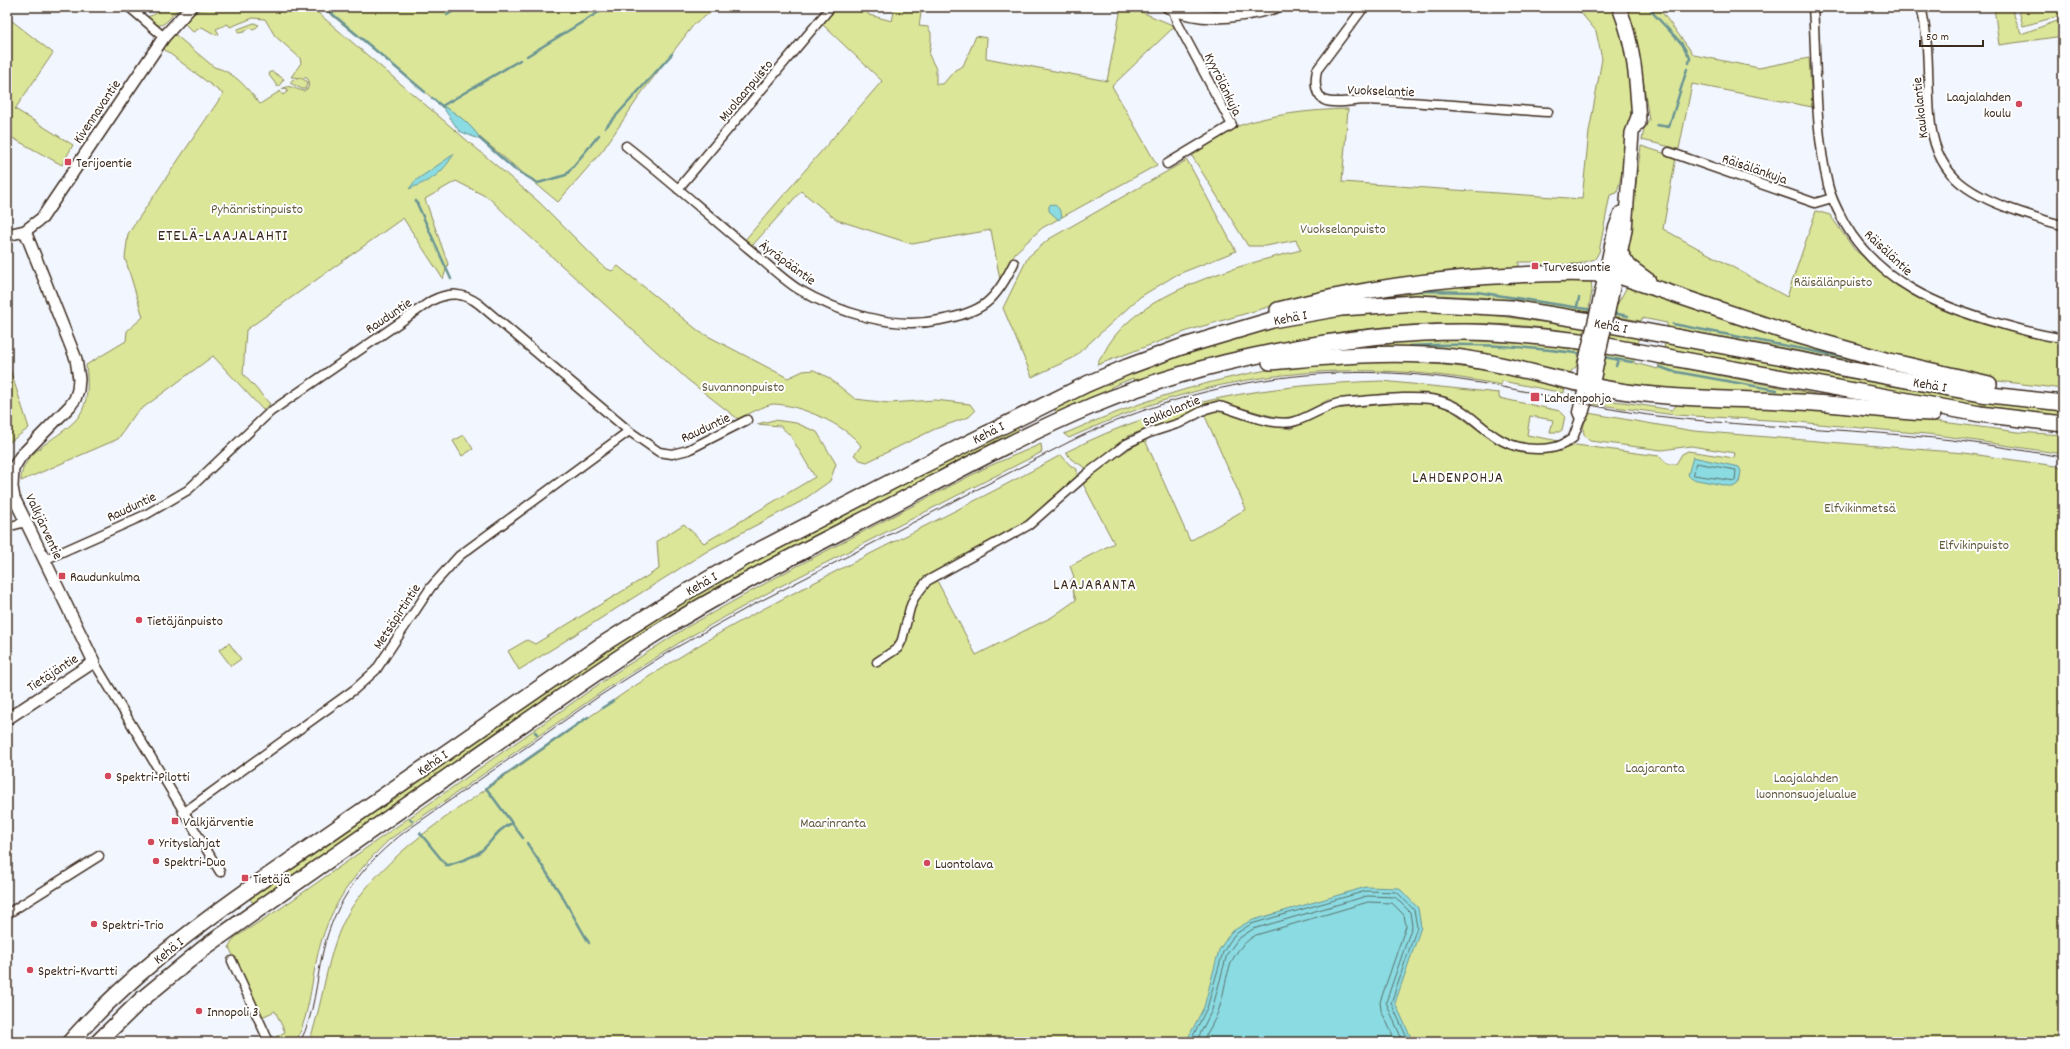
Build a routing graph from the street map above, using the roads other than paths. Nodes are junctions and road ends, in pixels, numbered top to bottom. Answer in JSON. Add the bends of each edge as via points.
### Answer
{"nodes":[{"id":1,"x":129,"y":7,"type":"edge"},
{"id":2,"x":191,"y":7,"type":"edge"},
{"id":3,"x":832,"y":7,"type":"edge"},
{"id":4,"x":1276,"y":7,"type":"edge"},
{"id":5,"x":1364,"y":7,"type":"edge"},
{"id":6,"x":1619,"y":7,"type":"edge"},
{"id":7,"x":1813,"y":7,"type":"edge"},
{"id":8,"x":1921,"y":7,"type":"edge"},
{"id":9,"x":1170,"y":8,"type":"edge"},
{"id":10,"x":164,"y":37,"type":"junction"},
{"id":11,"x":1548,"y":112,"type":"dead end"},
{"id":12,"x":626,"y":146,"type":"dead end"},
{"id":13,"x":1669,"y":152,"type":"dead end"},
{"id":14,"x":1166,"y":164,"type":"dead end"},
{"id":15,"x":678,"y":189,"type":"junction"},
{"id":16,"x":1832,"y":198,"type":"junction"},
{"id":17,"x":1626,"y":202,"type":"junction"},
{"id":18,"x":2063,"y":225,"type":"edge"},
{"id":19,"x":25,"y":231,"type":"junction"},
{"id":20,"x":7,"y":235,"type":"edge"},
{"id":21,"x":1621,"y":255,"type":"junction"},
{"id":22,"x":1014,"y":262,"type":"dead end"},
{"id":23,"x":1611,"y":275,"type":"junction"},
{"id":24,"x":1662,"y":290,"type":"junction"},
{"id":25,"x":1215,"y":336,"type":"junction"},
{"id":26,"x":2063,"y":338,"type":"edge"},
{"id":27,"x":1220,"y":364,"type":"junction"},
{"id":28,"x":1588,"y":385,"type":"junction"},
{"id":29,"x":2056,"y":402,"type":"edge"},
{"id":30,"x":1980,"y":414,"type":"junction"},
{"id":31,"x":747,"y":420,"type":"dead end"},
{"id":32,"x":2063,"y":424,"type":"edge"},
{"id":33,"x":629,"y":431,"type":"junction"},
{"id":34,"x":26,"y":522,"type":"junction"},
{"id":35,"x":7,"y":527,"type":"edge"},
{"id":36,"x":44,"y":560,"type":"junction"},
{"id":37,"x":94,"y":662,"type":"junction"},
{"id":38,"x":877,"y":662,"type":"dead end"},
{"id":39,"x":7,"y":719,"type":"edge"},
{"id":40,"x":183,"y":813,"type":"junction"},
{"id":41,"x":99,"y":856,"type":"dead end"},
{"id":42,"x":220,"y":872,"type":"dead end"},
{"id":43,"x":7,"y":914,"type":"edge"},
{"id":44,"x":232,"y":961,"type":"dead end"},
{"id":45,"x":70,"y":1042,"type":"edge"},
{"id":46,"x":98,"y":1042,"type":"edge"},
{"id":47,"x":269,"y":1042,"type":"edge"}],
"edges":[{"from":1,"to":10,"type":"street"},
{"from":2,"to":10,"type":"street","name":"Kivennavantie"},
{"from":3,"to":15,"type":"street","name":"Muolaanpuisto"},
{"from":4,"to":9,"type":"street","via":[[1253,14],[1208,17]]},
{"from":5,"to":11,"type":"street","name":"Vuokselantie","via":[[1317,70],[1315,81],[1317,91],[1323,100],[1365,100]]},
{"from":6,"to":17,"type":"main road","via":[[1637,76],[1640,134]]},
{"from":7,"to":16,"type":"street","name":"Räisäläntie","via":[[1821,152]]},
{"from":8,"to":18,"type":"street","name":"Kaukolantie","via":[[1925,30],[1931,128],[1946,168],[1976,195]]},
{"from":9,"to":14,"type":"street","name":"Kyyrölänkuja","via":[[1232,125]]},
{"from":10,"to":19,"type":"street","name":"Kivennavantie","via":[[42,218]]},
{"from":12,"to":15,"type":"street","name":"Äyräpääntie"},
{"from":13,"to":16,"type":"street","name":"Räisälänkuja","via":[[1815,203]]},
{"from":15,"to":22,"type":"street","name":"Äyräpääntie","via":[[798,289],[840,310],[882,320],[932,322],[976,310],[993,297],[1005,281]]},
{"from":16,"to":26,"type":"street","name":"Räisäläntie","via":[[1857,242],[1900,283],[1967,314],[2046,336]]},
{"from":17,"to":21,"type":"main road"},
{"from":17,"to":23,"type":"main road","via":[[1615,229]]},
{"from":19,"to":20,"type":"street"},
{"from":19,"to":34,"type":"street","name":"Valkjärventie","via":[[72,347],[79,379],[75,399],[63,415],[24,452],[13,470],[14,498]]},
{"from":21,"to":23,"type":"main road"},
{"from":21,"to":24,"type":"highway","via":[[1633,270]]},
{"from":23,"to":24,"type":"highway"},
{"from":23,"to":25,"type":"highway","via":[[1492,276],[1388,286],[1310,301],[1270,312]]},
{"from":23,"to":28,"type":"main road","bridge":true},
{"from":24,"to":29,"type":"highway","via":[[1786,332],[1877,358]]},
{"from":25,"to":29,"type":"highway","name":"Kehä I","via":[[1272,320],[1341,308],[1416,303],[1511,308],[1981,394]]},
{"from":25,"to":45,"type":"highway","name":"Kehä I","via":[[1127,367],[1051,401],[842,506],[640,619],[192,931],[132,980],[91,1018]]},
{"from":27,"to":28,"type":"highway","via":[[1268,363],[1348,355],[1421,355],[1456,358]]},
{"from":27,"to":30,"type":"highway","name":"Kehä I","via":[[1359,339],[1466,332],[1523,335],[1580,341]]},
{"from":27,"to":46,"type":"highway","name":"Kehä I","via":[[1133,390],[1036,431],[759,574],[651,637],[204,948],[141,1000]]},
{"from":28,"to":30,"type":"highway","via":[[1682,398],[1836,404],[1912,413]]},
{"from":28,"to":38,"type":"street","name":"Sakkolantie","via":[[1578,412],[1580,419],[1573,438],[1556,448],[1517,448],[1495,438],[1457,408],[1443,401],[1428,398],[1339,403],[1286,424],[1223,407],[1206,408],[1180,422],[1126,444],[1088,473],[1029,525],[927,581],[912,603],[898,648]]},
{"from":30,"to":32,"type":"highway","name":"Kehä I"},
{"from":31,"to":33,"type":"street","name":"Rauduntie","via":[[688,450],[672,454],[653,449]]},
{"from":33,"to":36,"type":"street","name":"Rauduntie","via":[[479,304],[467,296],[449,294],[431,301],[270,412],[188,490],[146,514]]},
{"from":33,"to":40,"type":"street","name":"Metsäpirtintie","via":[[459,556],[431,587],[376,670],[354,689]]},
{"from":34,"to":35,"type":"street"},
{"from":34,"to":36,"type":"street","name":"Valkjärventie"},
{"from":36,"to":37,"type":"street","name":"Valkjärventie"},
{"from":37,"to":39,"type":"street","name":"Tietäjäntie"},
{"from":37,"to":40,"type":"street","name":"Valkjärventie"},
{"from":40,"to":42,"type":"street","name":"Valkjärventie"},
{"from":41,"to":43,"type":"street"},
{"from":44,"to":47,"type":"street"}]}
